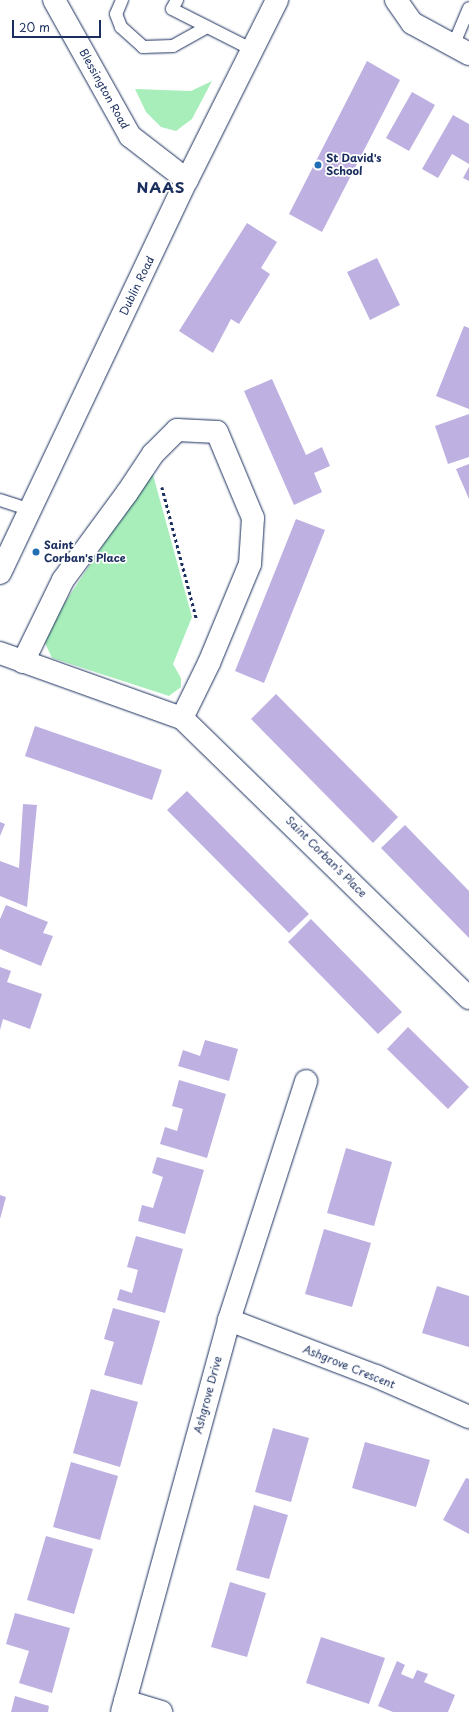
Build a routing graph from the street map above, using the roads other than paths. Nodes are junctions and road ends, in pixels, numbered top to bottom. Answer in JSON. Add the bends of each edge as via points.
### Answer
{"nodes":[{"id":1,"x":54,"y":0,"type":"edge"},
{"id":2,"x":122,"y":0,"type":"edge"},
{"id":3,"x":176,"y":0,"type":"edge"},
{"id":4,"x":277,"y":0,"type":"edge"},
{"id":5,"x":396,"y":0,"type":"edge"},
{"id":6,"x":469,"y":8,"type":"edge"},
{"id":7,"x":208,"y":27,"type":"junction"},
{"id":8,"x":253,"y":50,"type":"junction"},
{"id":9,"x":461,"y":50,"type":"edge"},
{"id":10,"x":187,"y":180,"type":"junction"},
{"id":11,"x":0,"y":500,"type":"edge"},
{"id":12,"x":30,"y":510,"type":"junction"},
{"id":13,"x":0,"y":573,"type":"edge"},
{"id":14,"x":0,"y":653,"type":"edge"},
{"id":15,"x":23,"y":662,"type":"junction"},
{"id":16,"x":182,"y":718,"type":"junction"},
{"id":17,"x":469,"y":998,"type":"edge"},
{"id":18,"x":306,"y":1081,"type":"dead end"},
{"id":19,"x":229,"y":1320,"type":"junction"},
{"id":20,"x":469,"y":1417,"type":"edge"},
{"id":21,"x":123,"y":1706,"type":"edge"},
{"id":22,"x":161,"y":1712,"type":"edge"}],
"edges":[{"from":1,"to":10,"type":"street","name":"Blessington Road","via":[[130,136]]},
{"from":2,"to":7,"type":"lane","via":[[116,14],[121,27],[143,47],[173,46]]},
{"from":3,"to":7,"type":"lane","via":[[172,9]]},
{"from":4,"to":8,"type":"street","name":"Dublin Road"},
{"from":5,"to":9,"type":"street","via":[[412,23]]},
{"from":6,"to":9,"type":"lane"},
{"from":7,"to":8,"type":"lane"},
{"from":8,"to":10,"type":"street","name":"Dublin Road"},
{"from":10,"to":12,"type":"street","name":"Dublin Road"},
{"from":11,"to":12,"type":"lane"},
{"from":12,"to":13,"type":"street","name":"Dublin Road"},
{"from":14,"to":15,"type":"street","name":"Saint Corban's Place"},
{"from":15,"to":16,"type":"street","name":"Saint Corban's Place"},
{"from":15,"to":16,"type":"street","via":[[63,580],[153,454],[177,430],[217,432],[253,518],[250,564]]},
{"from":16,"to":17,"type":"street","name":"Saint Corban's Place"},
{"from":18,"to":19,"type":"street","name":"Ashgrove Drive"},
{"from":19,"to":20,"type":"street","name":"Ashgrove Crescent","via":[[376,1376]]},
{"from":19,"to":21,"type":"street","name":"Ashgrove Drive"},
{"from":21,"to":22,"type":"street"}]}
